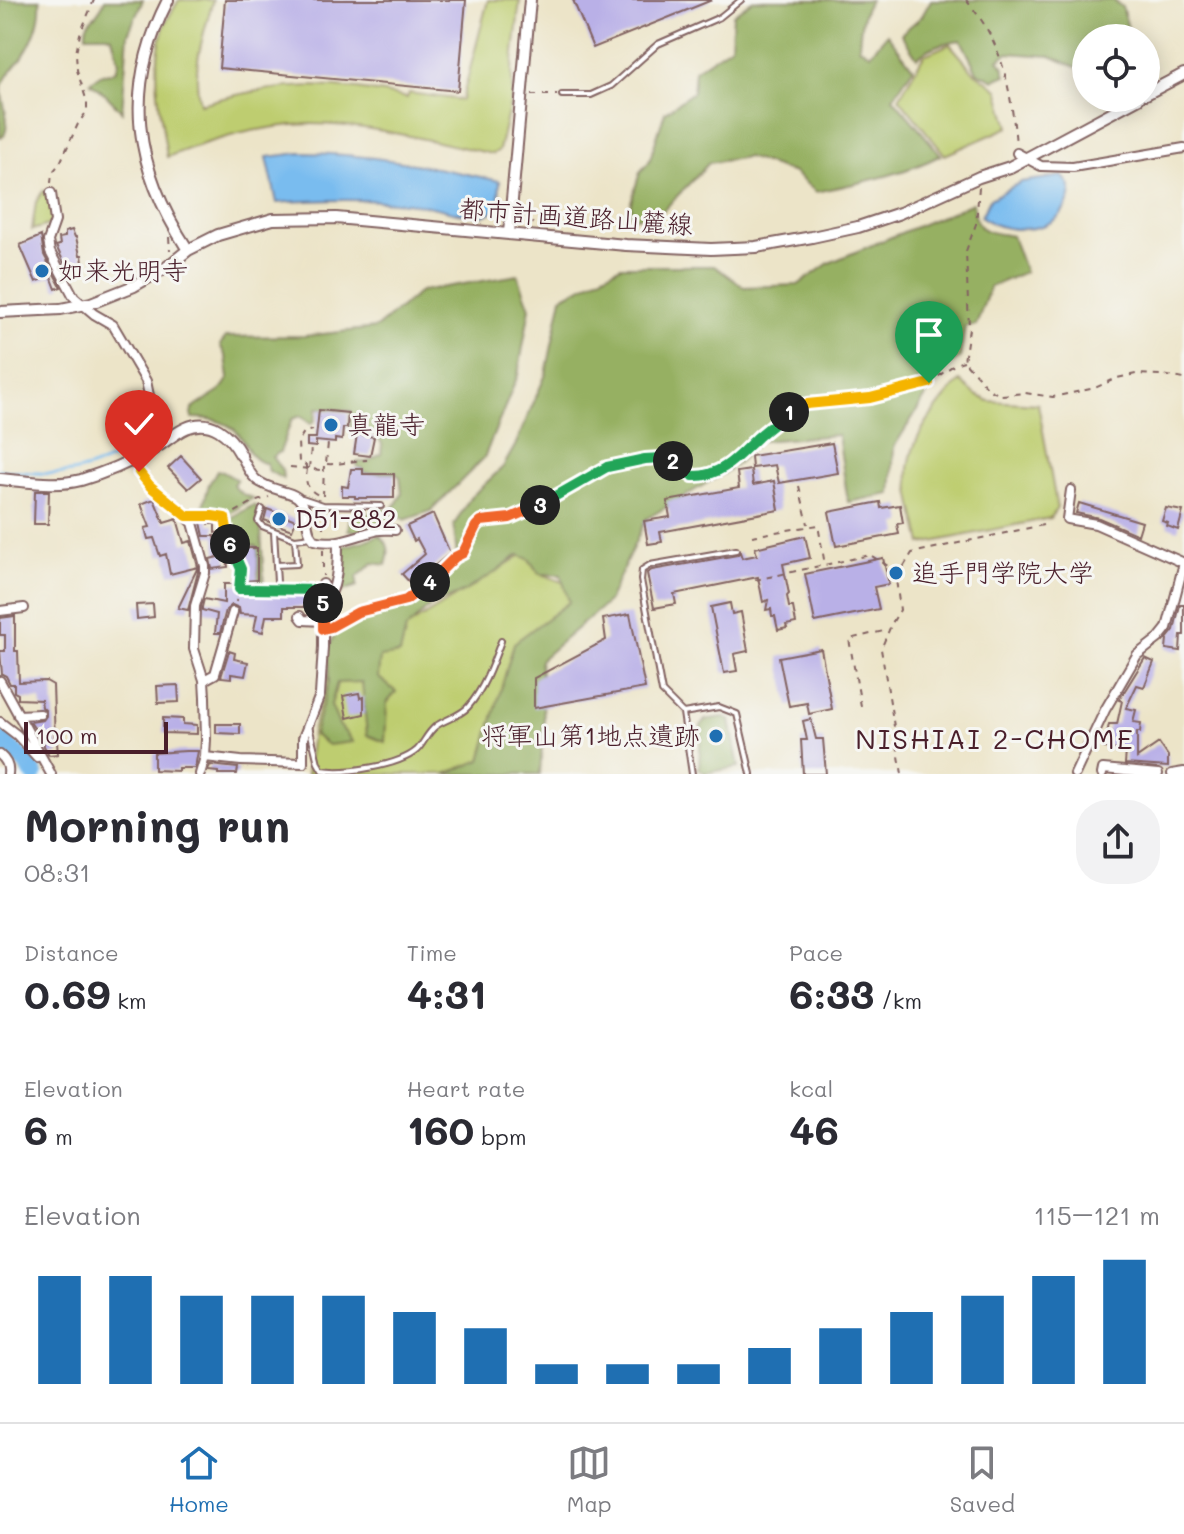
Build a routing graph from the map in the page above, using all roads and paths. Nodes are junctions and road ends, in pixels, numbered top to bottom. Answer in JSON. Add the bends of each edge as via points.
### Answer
{"nodes":[{"id":1,"x":94,"y":0,"type":"edge"},
{"id":2,"x":168,"y":0,"type":"edge"},
{"id":3,"x":530,"y":0,"type":"edge"},
{"id":4,"x":741,"y":0,"type":"edge"},
{"id":5,"x":966,"y":0,"type":"edge"},
{"id":6,"x":1184,"y":74,"type":"edge"},
{"id":7,"x":1160,"y":87,"type":"edge"},
{"id":8,"x":530,"y":95,"type":"dead end"},
{"id":9,"x":562,"y":95,"type":"joint"},
{"id":10,"x":1110,"y":112,"type":"edge"},
{"id":11,"x":1184,"y":148,"type":"edge"},
{"id":12,"x":1021,"y":155,"type":"junction"},
{"id":13,"x":979,"y":177,"type":"junction"},
{"id":14,"x":51,"y":193,"type":"joint"},
{"id":15,"x":520,"y":202,"type":"dead end"},
{"id":16,"x":543,"y":227,"type":"dead end"},
{"id":17,"x":509,"y":233,"type":"junction"},
{"id":18,"x":171,"y":248,"type":"dead end"},
{"id":19,"x":188,"y":250,"type":"junction"},
{"id":20,"x":169,"y":253,"type":"dead end"},
{"id":21,"x":82,"y":305,"type":"junction"},
{"id":22,"x":0,"y":312,"type":"edge"},
{"id":23,"x":964,"y":361,"type":"junction"},
{"id":24,"x":1184,"y":379,"type":"edge"},
{"id":25,"x":313,"y":430,"type":"dead end"},
{"id":26,"x":328,"y":443,"type":"dead end"},
{"id":27,"x":311,"y":448,"type":"dead end"},
{"id":28,"x":153,"y":450,"type":"junction"},
{"id":29,"x":241,"y":455,"type":"joint"},
{"id":30,"x":132,"y":459,"type":"junction"},
{"id":31,"x":367,"y":460,"type":"dead end"},
{"id":32,"x":326,"y":464,"type":"junction"},
{"id":33,"x":290,"y":467,"type":"dead end"},
{"id":34,"x":308,"y":469,"type":"junction"},
{"id":35,"x":323,"y":470,"type":"junction"},
{"id":36,"x":0,"y":479,"type":"edge"},
{"id":37,"x":799,"y":486,"type":"dead end"},
{"id":38,"x":279,"y":490,"type":"junction"},
{"id":39,"x":1071,"y":490,"type":"dead end"},
{"id":40,"x":296,"y":495,"type":"junction"},
{"id":41,"x":381,"y":506,"type":"dead end"},
{"id":42,"x":262,"y":509,"type":"dead end"},
{"id":43,"x":323,"y":509,"type":"dead end"},
{"id":44,"x":187,"y":516,"type":"junction"},
{"id":45,"x":225,"y":518,"type":"junction"},
{"id":46,"x":1048,"y":524,"type":"dead end"},
{"id":47,"x":809,"y":527,"type":"junction"},
{"id":48,"x":395,"y":530,"type":"dead end"},
{"id":49,"x":274,"y":531,"type":"junction"},
{"id":50,"x":323,"y":536,"type":"dead end"},
{"id":51,"x":752,"y":536,"type":"dead end"},
{"id":52,"x":311,"y":537,"type":"junction"},
{"id":53,"x":295,"y":539,"type":"junction"},
{"id":54,"x":338,"y":542,"type":"junction"},
{"id":55,"x":323,"y":548,"type":"dead end"},
{"id":56,"x":736,"y":550,"type":"dead end"},
{"id":57,"x":276,"y":565,"type":"junction"},
{"id":58,"x":825,"y":565,"type":"junction"},
{"id":59,"x":900,"y":573,"type":"junction"},
{"id":60,"x":755,"y":580,"type":"dead end"},
{"id":61,"x":277,"y":582,"type":"dead end"},
{"id":62,"x":323,"y":587,"type":"junction"},
{"id":63,"x":239,"y":589,"type":"junction"},
{"id":64,"x":1173,"y":600,"type":"junction"},
{"id":65,"x":1184,"y":602,"type":"edge"},
{"id":66,"x":24,"y":608,"type":"dead end"},
{"id":67,"x":323,"y":608,"type":"junction"},
{"id":68,"x":0,"y":611,"type":"edge"},
{"id":69,"x":233,"y":612,"type":"joint"},
{"id":70,"x":300,"y":616,"type":"dead end"},
{"id":71,"x":323,"y":625,"type":"junction"},
{"id":72,"x":889,"y":630,"type":"junction"},
{"id":73,"x":501,"y":641,"type":"dead end"},
{"id":74,"x":204,"y":680,"type":"junction"},
{"id":75,"x":0,"y":681,"type":"edge"},
{"id":76,"x":861,"y":706,"type":"dead end"},
{"id":77,"x":683,"y":713,"type":"junction"},
{"id":78,"x":40,"y":714,"type":"dead end"},
{"id":79,"x":18,"y":715,"type":"junction"},
{"id":80,"x":0,"y":722,"type":"edge"},
{"id":81,"x":309,"y":723,"type":"junction"},
{"id":82,"x":24,"y":724,"type":"junction"},
{"id":83,"x":12,"y":731,"type":"junction"},
{"id":84,"x":0,"y":755,"type":"edge"},
{"id":85,"x":205,"y":757,"type":"junction"},
{"id":86,"x":1184,"y":772,"type":"edge"},
{"id":87,"x":8,"y":774,"type":"edge"},
{"id":88,"x":50,"y":774,"type":"edge"},
{"id":89,"x":200,"y":774,"type":"edge"},
{"id":90,"x":692,"y":774,"type":"edge"},
{"id":91,"x":751,"y":774,"type":"edge"},
{"id":92,"x":902,"y":774,"type":"edge"},
{"id":93,"x":1075,"y":774,"type":"edge"},
{"id":94,"x":1102,"y":774,"type":"edge"},
{"id":95,"x":1158,"y":774,"type":"edge"},
{"id":96,"x":1172,"y":774,"type":"edge"}],
"edges":[{"from":1,"to":14,"type":"path","via":[[76,61],[87,111],[52,173]]},
{"from":2,"to":19,"type":"street","via":[[144,64],[139,107],[151,180]]},
{"from":3,"to":17,"type":"street"},
{"from":4,"to":9,"type":"lane","via":[[720,17],[658,44],[611,86],[591,95]]},
{"from":5,"to":12,"type":"path","via":[[995,44]]},
{"from":6,"to":7,"type":"street"},
{"from":8,"to":9,"type":"path"},
{"from":10,"to":12,"type":"street","name":"都市計画道路山麓線"},
{"from":11,"to":12,"type":"street","via":[[1073,167],[1041,166]]},
{"from":12,"to":13,"type":"street","name":"都市計画道路山麓線","via":[[1010,167]]},
{"from":13,"to":17,"type":"street","name":"都市計画道路山麓線","via":[[858,227],[756,247],[626,245]]},
{"from":13,"to":23,"type":"path","via":[[976,224],[966,251],[969,329]]},
{"from":14,"to":21,"type":"street","via":[[55,221],[50,252]]},
{"from":15,"to":16,"type":"path","via":[[529,223]]},
{"from":17,"to":19,"type":"street","name":"都市計画道路山麓線","via":[[336,218],[273,219]]},
{"from":18,"to":20,"type":"path"},
{"from":19,"to":21,"type":"street","name":"都市計画道路山麓線","via":[[134,286]]},
{"from":21,"to":22,"type":"street","name":"都市計画道路山麓線"},
{"from":21,"to":28,"type":"street","via":[[113,325],[146,381]]},
{"from":23,"to":24,"type":"path","via":[[1001,395],[1053,397],[1136,374]]},
{"from":23,"to":71,"type":"path","via":[[923,386],[798,406],[737,460],[712,473],[693,476],[671,459],[661,458],[598,470],[518,516],[481,521],[463,553],[406,600],[358,612],[331,627]]},
{"from":25,"to":34,"type":"path","via":[[304,432],[298,442],[298,460]]},
{"from":26,"to":32,"type":"path"},
{"from":27,"to":34,"type":"path"},
{"from":28,"to":29,"type":"street","via":[[185,428],[202,425],[226,434]]},
{"from":28,"to":30,"type":"street"},
{"from":29,"to":38,"type":"street","via":[[253,478]]},
{"from":30,"to":36,"type":"street","via":[[69,483]]},
{"from":30,"to":44,"type":"street","via":[[150,486]]},
{"from":31,"to":32,"type":"path"},
{"from":32,"to":35,"type":"path"},
{"from":33,"to":34,"type":"path"},
{"from":34,"to":35,"type":"path"},
{"from":34,"to":35,"type":"path","via":[[308,488],[323,496]]},
{"from":37,"to":47,"type":"path"},
{"from":38,"to":40,"type":"street"},
{"from":38,"to":45,"type":"path"},
{"from":39,"to":64,"type":"street","via":[[1067,519],[1096,524],[1184,563]]},
{"from":40,"to":41,"type":"lane","via":[[323,505]]},
{"from":40,"to":52,"type":"street","via":[[305,508]]},
{"from":42,"to":49,"type":"lane","via":[[258,521]]},
{"from":43,"to":50,"type":"path"},
{"from":44,"to":45,"type":"path"},
{"from":44,"to":74,"type":"street","via":[[205,566],[195,606],[194,649]]},
{"from":45,"to":63,"type":"path","via":[[241,569]]},
{"from":46,"to":59,"type":"path","via":[[912,553]]},
{"from":47,"to":51,"type":"path"},
{"from":47,"to":58,"type":"path","via":[[818,525]]},
{"from":48,"to":54,"type":"street"},
{"from":49,"to":53,"type":"lane"},
{"from":49,"to":57,"type":"lane"},
{"from":52,"to":53,"type":"lane"},
{"from":52,"to":54,"type":"street"},
{"from":53,"to":57,"type":"lane","via":[[297,564]]},
{"from":54,"to":67,"type":"street","via":[[337,575]]},
{"from":55,"to":62,"type":"path"},
{"from":56,"to":77,"type":"lane","via":[[642,570],[662,692]]},
{"from":57,"to":61,"type":"lane"},
{"from":58,"to":59,"type":"path","via":[[870,555]]},
{"from":58,"to":60,"type":"path"},
{"from":59,"to":72,"type":"path","via":[[900,610]]},
{"from":62,"to":63,"type":"path"},
{"from":62,"to":67,"type":"street"},
{"from":63,"to":69,"type":"path"},
{"from":64,"to":65,"type":"street"},
{"from":64,"to":93,"type":"street","via":[[1167,628],[1137,655]]},
{"from":66,"to":68,"type":"street"},
{"from":67,"to":71,"type":"street"},
{"from":69,"to":74,"type":"street","via":[[215,674]]},
{"from":70,"to":71,"type":"street"},
{"from":71,"to":81,"type":"street","via":[[320,695]]},
{"from":72,"to":76,"type":"path","via":[[849,639]]},
{"from":72,"to":92,"type":"path","via":[[881,649]]},
{"from":73,"to":81,"type":"lane","via":[[466,710],[439,724],[417,749],[397,761],[349,772],[322,770]]},
{"from":74,"to":85,"type":"street"},
{"from":75,"to":79,"type":"street"},
{"from":77,"to":90,"type":"lane"},
{"from":77,"to":91,"type":"lane","via":[[719,707],[737,714]]},
{"from":78,"to":79,"type":"street"},
{"from":79,"to":82,"type":"street"},
{"from":80,"to":83,"type":"street"},
{"from":81,"to":85,"type":"street","via":[[303,763]]},
{"from":82,"to":83,"type":"street"},
{"from":82,"to":88,"type":"street"},
{"from":83,"to":88,"type":"street"},
{"from":84,"to":87,"type":"street"},
{"from":85,"to":89,"type":"street"},
{"from":86,"to":96,"type":"street"},
{"from":94,"to":95,"type":"street","via":[[1103,769]]}]}
